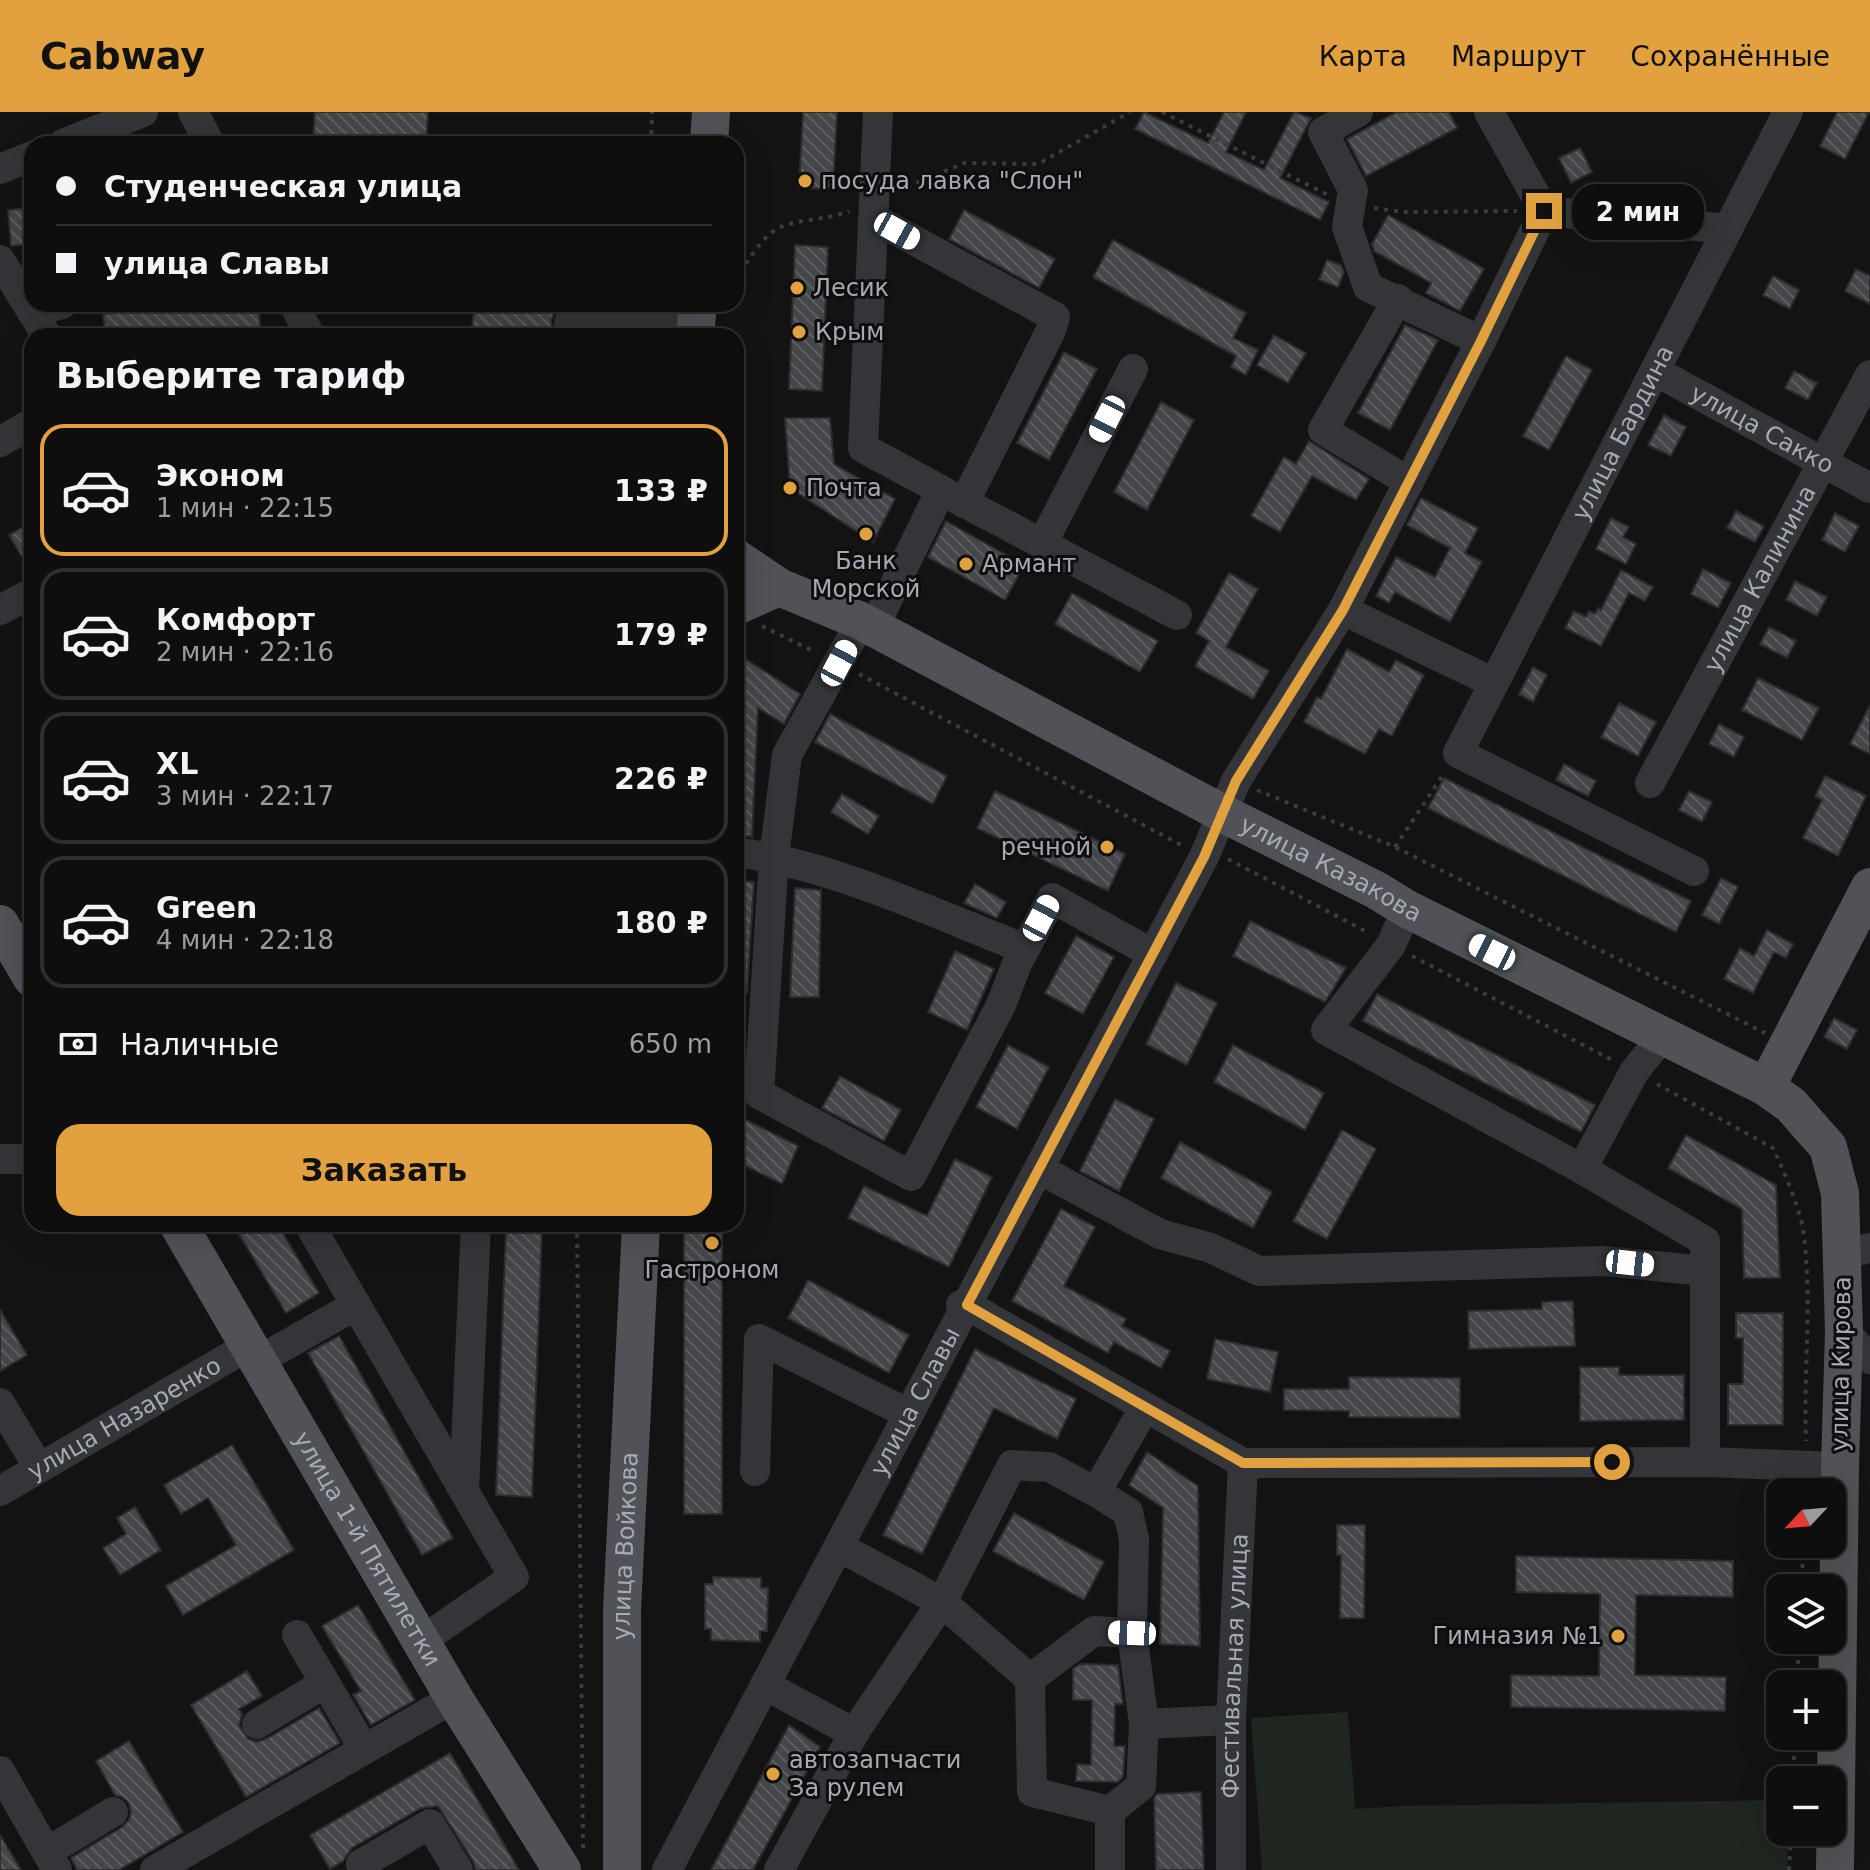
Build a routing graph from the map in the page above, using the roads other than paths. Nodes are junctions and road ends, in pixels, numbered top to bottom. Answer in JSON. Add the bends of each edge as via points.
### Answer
{"nodes":[{"id":1,"x":143,"y":112,"type":"edge"},
{"id":2,"x":193,"y":112,"type":"edge"},
{"id":3,"x":711,"y":112,"type":"edge"},
{"id":4,"x":878,"y":112,"type":"edge"},
{"id":5,"x":1358,"y":112,"type":"edge"},
{"id":6,"x":1489,"y":112,"type":"edge"},
{"id":7,"x":1786,"y":113,"type":"edge"},
{"id":8,"x":83,"y":136,"type":"edge"},
{"id":9,"x":206,"y":136,"type":"edge"},
{"id":10,"x":710,"y":136,"type":"edge"},
{"id":11,"x":24,"y":159,"type":"edge"},
{"id":12,"x":0,"y":169,"type":"edge"},
{"id":13,"x":874,"y":209,"type":"junction"},
{"id":14,"x":1544,"y":211,"type":"junction"},
{"id":15,"x":1728,"y":229,"type":"junction"},
{"id":16,"x":0,"y":260,"type":"edge"},
{"id":17,"x":24,"y":298,"type":"edge"},
{"id":18,"x":1398,"y":299,"type":"junction"},
{"id":19,"x":569,"y":323,"type":"dead end"},
{"id":20,"x":696,"y":323,"type":"edge"},
{"id":21,"x":1481,"y":341,"type":"junction"},
{"id":22,"x":1133,"y":369,"type":"dead end"},
{"id":23,"x":1655,"y":371,"type":"junction"},
{"id":24,"x":1870,"y":375,"type":"edge"},
{"id":25,"x":24,"y":428,"type":"edge"},
{"id":26,"x":0,"y":442,"type":"edge"},
{"id":27,"x":1823,"y":462,"type":"junction"},
{"id":28,"x":1409,"y":482,"type":"junction"},
{"id":29,"x":1870,"y":488,"type":"edge"},
{"id":30,"x":952,"y":496,"type":"junction"},
{"id":31,"x":1042,"y":544,"type":"junction"},
{"id":32,"x":744,"y":563,"type":"edge"},
{"id":33,"x":779,"y":587,"type":"junction"},
{"id":34,"x":24,"y":597,"type":"edge"},
{"id":35,"x":744,"y":602,"type":"edge"},
{"id":36,"x":0,"y":610,"type":"edge"},
{"id":37,"x":1343,"y":610,"type":"junction"},
{"id":38,"x":1177,"y":615,"type":"dead end"},
{"id":39,"x":868,"y":624,"type":"junction"},
{"id":40,"x":1494,"y":683,"type":"junction"},
{"id":41,"x":1650,"y":783,"type":"dead end"},
{"id":42,"x":1229,"y":797,"type":"junction"},
{"id":43,"x":744,"y":853,"type":"edge"},
{"id":44,"x":774,"y":857,"type":"junction"},
{"id":45,"x":1694,"y":871,"type":"dead end"},
{"id":46,"x":1870,"y":887,"type":"edge"},
{"id":47,"x":1407,"y":909,"type":"junction"},
{"id":48,"x":0,"y":924,"type":"edge"},
{"id":49,"x":1153,"y":954,"type":"junction"},
{"id":50,"x":1020,"y":958,"type":"junction"},
{"id":51,"x":24,"y":964,"type":"edge"},
{"id":52,"x":1662,"y":1037,"type":"junction"},
{"id":53,"x":1766,"y":1087,"type":"junction"},
{"id":54,"x":1828,"y":1147,"type":"joint"},
{"id":55,"x":0,"y":1159,"type":"edge"},
{"id":56,"x":24,"y":1159,"type":"edge"},
{"id":57,"x":1039,"y":1169,"type":"junction"},
{"id":58,"x":1582,"y":1169,"type":"junction"},
{"id":59,"x":183,"y":1232,"type":"edge"},
{"id":60,"x":314,"y":1232,"type":"edge"},
{"id":61,"x":476,"y":1232,"type":"edge"},
{"id":62,"x":641,"y":1232,"type":"edge"},
{"id":63,"x":1856,"y":1251,"type":"edge"},
{"id":64,"x":1705,"y":1271,"type":"junction"},
{"id":65,"x":356,"y":1305,"type":"junction"},
{"id":66,"x":964,"y":1305,"type":"junction"},
{"id":67,"x":1844,"y":1331,"type":"junction"},
{"id":68,"x":254,"y":1353,"type":"junction"},
{"id":69,"x":1870,"y":1359,"type":"edge"},
{"id":70,"x":0,"y":1403,"type":"edge"},
{"id":71,"x":1145,"y":1407,"type":"junction"},
{"id":72,"x":909,"y":1414,"type":"junction"},
{"id":73,"x":1705,"y":1462,"type":"junction"},
{"id":74,"x":1243,"y":1463,"type":"junction"},
{"id":75,"x":1840,"y":1467,"type":"junction"},
{"id":76,"x":39,"y":1468,"type":"junction"},
{"id":77,"x":755,"y":1471,"type":"dead end"},
{"id":78,"x":464,"y":1490,"type":"junction"},
{"id":79,"x":0,"y":1491,"type":"edge"},
{"id":80,"x":1096,"y":1492,"type":"junction"},
{"id":81,"x":839,"y":1547,"type":"junction"},
{"id":82,"x":942,"y":1602,"type":"junction"},
{"id":83,"x":1132,"y":1633,"type":"junction"},
{"id":84,"x":297,"y":1635,"type":"dead end"},
{"id":85,"x":421,"y":1641,"type":"junction"},
{"id":86,"x":1030,"y":1679,"type":"junction"},
{"id":87,"x":325,"y":1683,"type":"junction"},
{"id":88,"x":765,"y":1685,"type":"junction"},
{"id":89,"x":454,"y":1698,"type":"junction"},
{"id":90,"x":1231,"y":1720,"type":"junction"},
{"id":91,"x":257,"y":1724,"type":"dead end"},
{"id":92,"x":1144,"y":1724,"type":"junction"},
{"id":93,"x":854,"y":1733,"type":"junction"},
{"id":94,"x":364,"y":1749,"type":"junction"},
{"id":95,"x":0,"y":1771,"type":"edge"},
{"id":96,"x":1110,"y":1811,"type":"junction"},
{"id":97,"x":113,"y":1812,"type":"dead end"},
{"id":98,"x":52,"y":1861,"type":"edge"},
{"id":99,"x":572,"y":1863,"type":"edge"},
{"id":100,"x":155,"y":1870,"type":"edge"},
{"id":101,"x":364,"y":1870,"type":"edge"},
{"id":102,"x":458,"y":1870,"type":"edge"},
{"id":103,"x":622,"y":1870,"type":"edge"},
{"id":104,"x":667,"y":1870,"type":"edge"},
{"id":105,"x":779,"y":1870,"type":"edge"},
{"id":106,"x":1110,"y":1870,"type":"edge"},
{"id":107,"x":1231,"y":1870,"type":"edge"},
{"id":108,"x":1835,"y":1870,"type":"edge"}],
"edges":[{"from":1,"to":8,"type":"street"},
{"from":2,"to":9,"type":"street"},
{"from":3,"to":10,"type":"main road"},
{"from":4,"to":13,"type":"street"},
{"from":5,"to":18,"type":"street","via":[[1323,132],[1353,190],[1347,227],[1368,287]]},
{"from":6,"to":14,"type":"street"},
{"from":7,"to":15,"type":"street","name":"улица Бардина"},
{"from":11,"to":12,"type":"street"},
{"from":13,"to":30,"type":"street","via":[[863,448]]},
{"from":13,"to":30,"type":"street","via":[[1055,317]]},
{"from":14,"to":15,"type":"street"},
{"from":14,"to":21,"type":"street","name":"улица Славы"},
{"from":15,"to":23,"type":"street","name":"улица Бардина"},
{"from":16,"to":17,"type":"street"},
{"from":18,"to":21,"type":"street"},
{"from":18,"to":28,"type":"street","via":[[1323,430]]},
{"from":19,"to":20,"type":"street"},
{"from":21,"to":28,"type":"street","name":"улица Славы"},
{"from":22,"to":31,"type":"street"},
{"from":23,"to":27,"type":"street","name":"улица Сакко"},
{"from":23,"to":40,"type":"street","name":"улица Бардина"},
{"from":24,"to":27,"type":"street","name":"улица Калинина"},
{"from":25,"to":26,"type":"street"},
{"from":27,"to":29,"type":"street","name":"улица Сакко"},
{"from":27,"to":41,"type":"street","name":"улица Калинина"},
{"from":28,"to":37,"type":"street","name":"улица Славы"},
{"from":30,"to":31,"type":"street"},
{"from":30,"to":39,"type":"street"},
{"from":31,"to":38,"type":"street"},
{"from":32,"to":33,"type":"main road","name":"улица Казакова"},
{"from":33,"to":35,"type":"main road"},
{"from":33,"to":39,"type":"main road","name":"улица Казакова"},
{"from":34,"to":36,"type":"street"},
{"from":37,"to":40,"type":"street"},
{"from":37,"to":42,"type":"street","name":"улица Славы"},
{"from":39,"to":42,"type":"main road","name":"улица Казакова"},
{"from":39,"to":44,"type":"street","via":[[787,755]]},
{"from":40,"to":45,"type":"street","name":"улица Бардина","via":[[1458,753]]},
{"from":42,"to":47,"type":"main road","name":"улица Казакова"},
{"from":42,"to":49,"type":"street","name":"улица Славы"},
{"from":43,"to":44,"type":"street"},
{"from":44,"to":50,"type":"street","via":[[836,875],[1023,948]]},
{"from":44,"to":50,"type":"street","via":[[759,1094],[911,1176],[1001,1005]]},
{"from":46,"to":53,"type":"main road"},
{"from":47,"to":52,"type":"main road","name":"улица Казакова"},
{"from":47,"to":58,"type":"street","via":[[1391,945],[1326,1030]]},
{"from":48,"to":51,"type":"main road"},
{"from":49,"to":50,"type":"street","via":[[1052,898]]},
{"from":49,"to":57,"type":"street","name":"улица Славы"},
{"from":52,"to":53,"type":"main road","name":"улица Казакова"},
{"from":52,"to":58,"type":"street","via":[[1634,1072]]},
{"from":53,"to":54,"type":"main road","name":"улица Казакова","via":[[1791,1105]]},
{"from":54,"to":63,"type":"main road","name":"улица Кирова"},
{"from":55,"to":56,"type":"street"},
{"from":57,"to":64,"type":"street","via":[[1160,1234],[1211,1248],[1259,1271],[1604,1261]]},
{"from":57,"to":66,"type":"street","name":"улица Славы"},
{"from":58,"to":64,"type":"street","via":[[1705,1241]]},
{"from":59,"to":68,"type":"main road","name":"улица 1-й Пятилетки"},
{"from":60,"to":65,"type":"street"},
{"from":61,"to":78,"type":"street"},
{"from":62,"to":103,"type":"main road","name":"улица Войкова","via":[[622,1610]]},
{"from":63,"to":67,"type":"main road","name":"улица Кирова"},
{"from":64,"to":73,"type":"street"},
{"from":65,"to":68,"type":"street","name":"улица Назаренко"},
{"from":65,"to":78,"type":"street"},
{"from":66,"to":71,"type":"street"},
{"from":66,"to":72,"type":"street","name":"улица Славы"},
{"from":67,"to":69,"type":"street"},
{"from":67,"to":75,"type":"main road","name":"улица Кирова"},
{"from":68,"to":76,"type":"street","name":"улица Назаренко"},
{"from":68,"to":85,"type":"main road","name":"улица 1-й Пятилетки"},
{"from":70,"to":76,"type":"street"},
{"from":71,"to":74,"type":"street"},
{"from":71,"to":80,"type":"street"},
{"from":72,"to":77,"type":"street","via":[[759,1339]]},
{"from":72,"to":81,"type":"street","name":"улица Славы"},
{"from":73,"to":74,"type":"street"},
{"from":73,"to":75,"type":"street"},
{"from":74,"to":90,"type":"street","name":"Фестивальная улица"},
{"from":75,"to":108,"type":"main road","name":"улица Кирова"},
{"from":76,"to":79,"type":"street","name":"улица Назаренко"},
{"from":78,"to":85,"type":"street","via":[[514,1577]]},
{"from":80,"to":82,"type":"street","via":[[1049,1467],[1012,1465]]},
{"from":80,"to":83,"type":"street","via":[[1128,1512],[1134,1539]]},
{"from":81,"to":82,"type":"street"},
{"from":81,"to":88,"type":"street","name":"улица Славы"},
{"from":82,"to":86,"type":"street"},
{"from":82,"to":93,"type":"street"},
{"from":83,"to":86,"type":"street","via":[[1094,1631]]},
{"from":83,"to":92,"type":"street"},
{"from":84,"to":87,"type":"street"},
{"from":85,"to":89,"type":"main road","name":"улица 1-й Пятилетки"},
{"from":86,"to":96,"type":"street","via":[[1032,1792]]},
{"from":87,"to":91,"type":"street"},
{"from":87,"to":94,"type":"street"},
{"from":88,"to":93,"type":"street"},
{"from":88,"to":104,"type":"street","name":"улица Славы"},
{"from":89,"to":94,"type":"street"},
{"from":89,"to":99,"type":"main road","name":"улица 1-й Пятилетки"},
{"from":90,"to":92,"type":"street"},
{"from":90,"to":107,"type":"street","name":"Фестивальная улица"},
{"from":92,"to":96,"type":"street","via":[[1141,1786]]},
{"from":93,"to":105,"type":"street"},
{"from":94,"to":100,"type":"street"},
{"from":95,"to":98,"type":"street"},
{"from":96,"to":106,"type":"street"},
{"from":97,"to":98,"type":"street"},
{"from":101,"to":102,"type":"street","via":[[361,1864],[430,1824]]}]}
